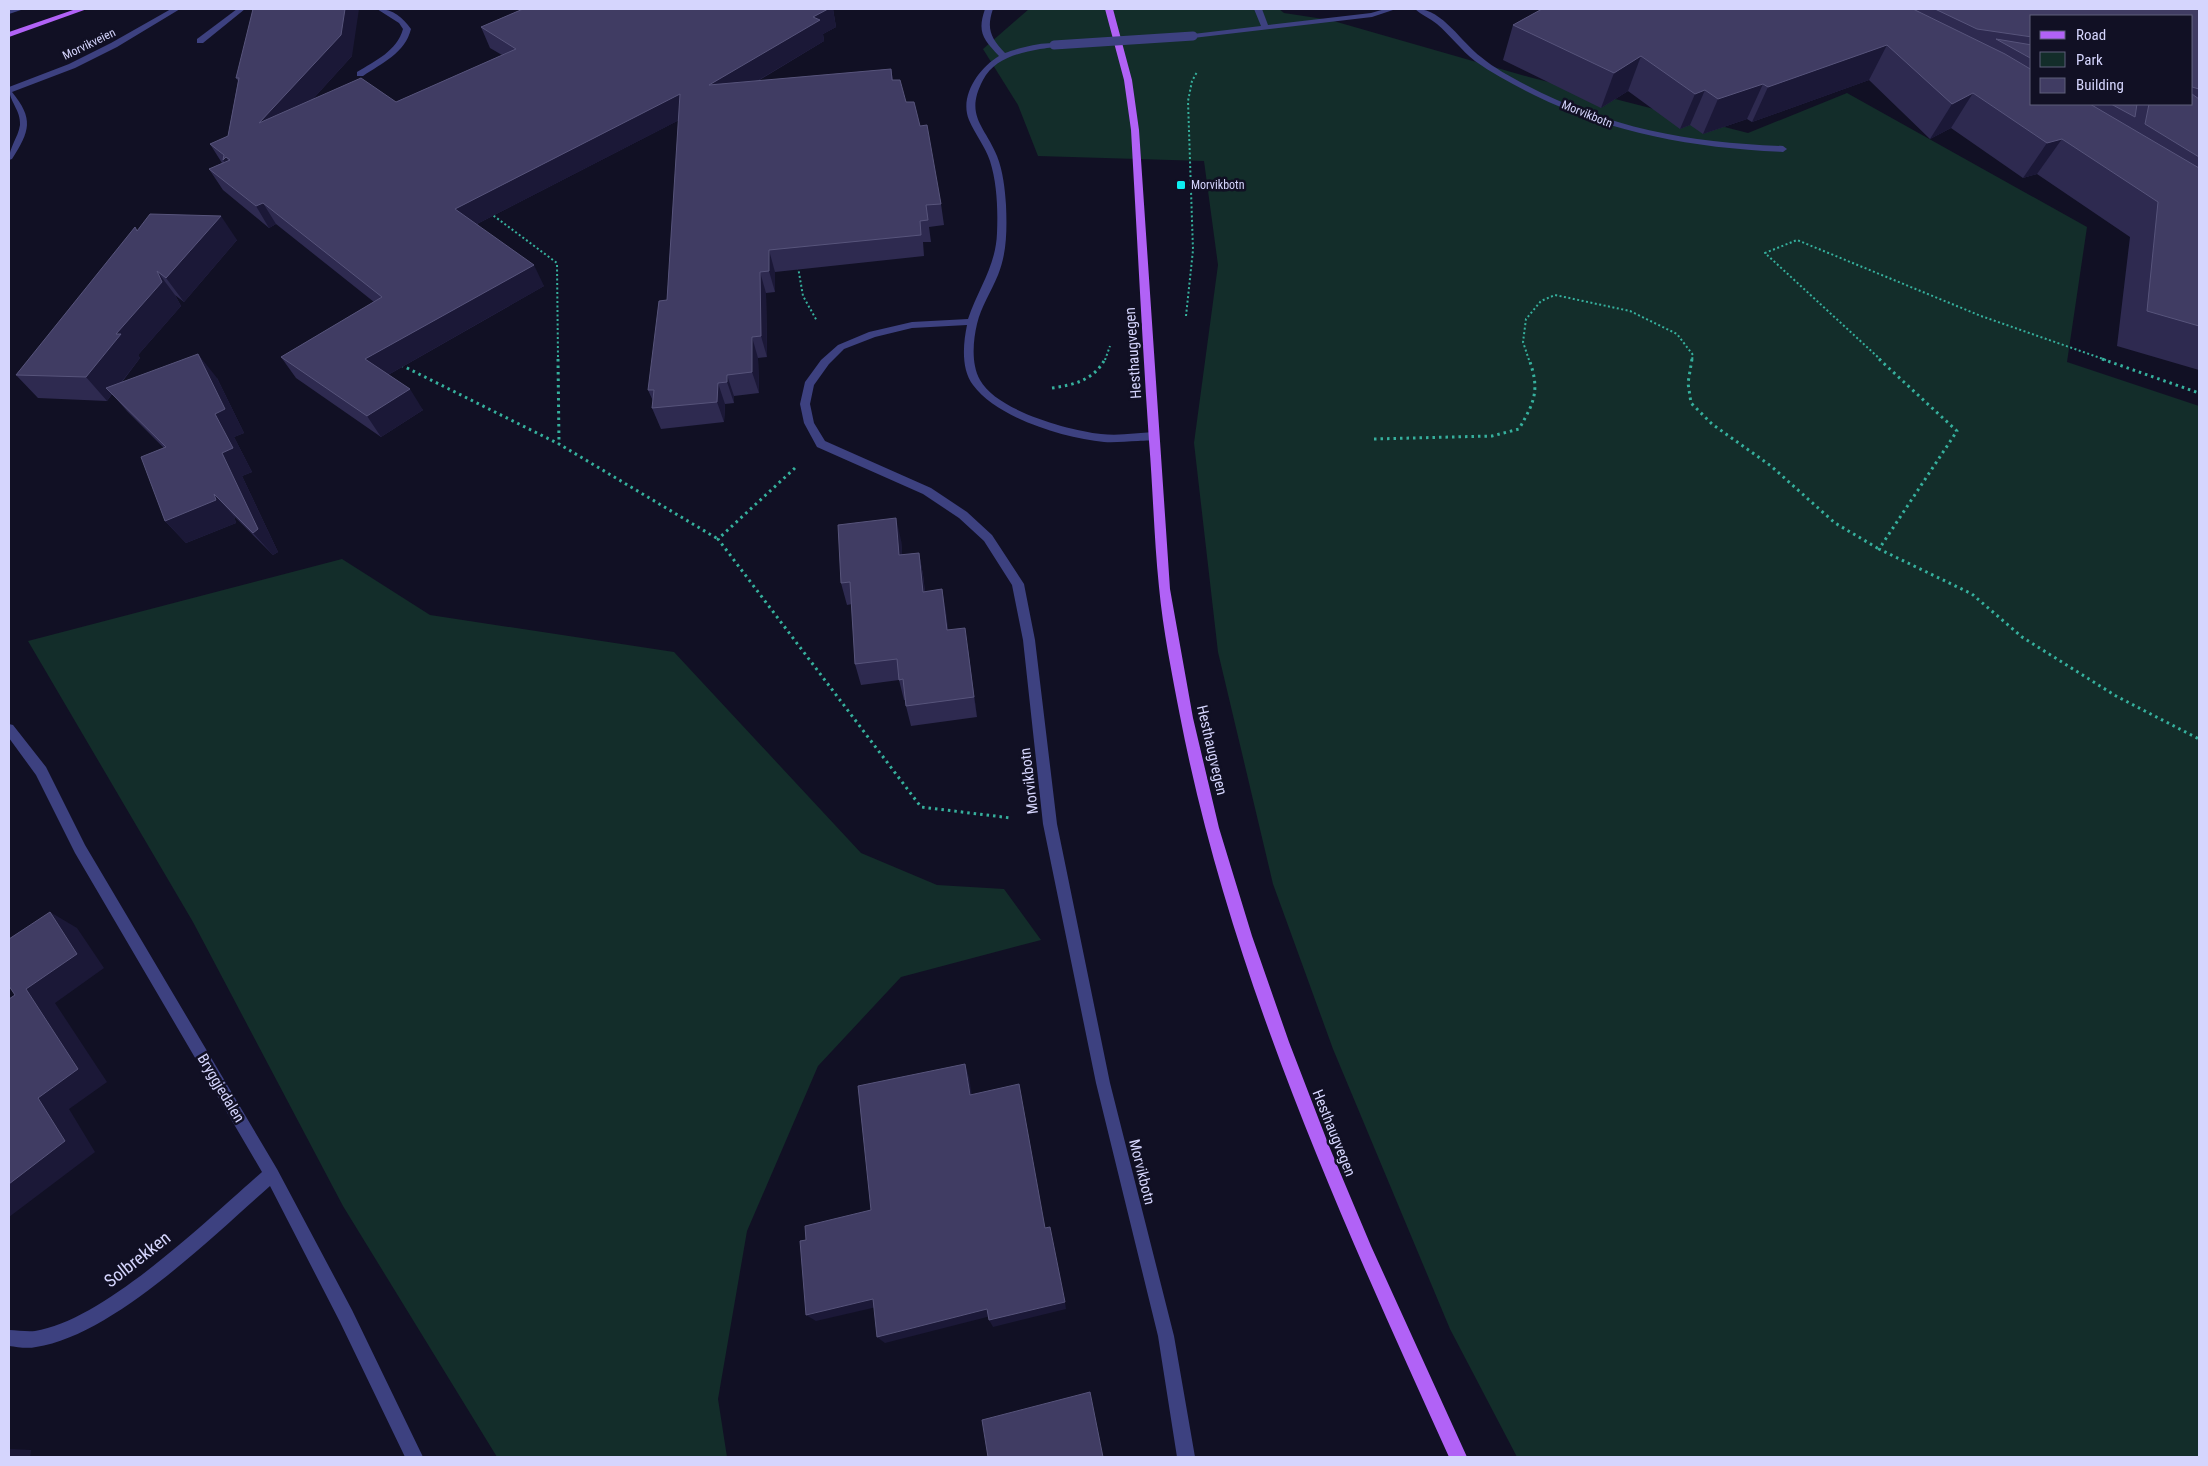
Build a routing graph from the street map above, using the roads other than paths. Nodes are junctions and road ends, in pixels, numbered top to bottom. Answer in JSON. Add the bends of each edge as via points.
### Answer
{"nodes":[{"id":1,"x":20,"y":9,"type":"edge"},
{"id":2,"x":83,"y":9,"type":"edge"},
{"id":3,"x":176,"y":9,"type":"edge"},
{"id":4,"x":241,"y":9,"type":"edge"},
{"id":5,"x":381,"y":9,"type":"edge"},
{"id":6,"x":989,"y":9,"type":"edge"},
{"id":7,"x":1108,"y":9,"type":"edge"},
{"id":8,"x":1258,"y":9,"type":"edge"},
{"id":9,"x":1392,"y":9,"type":"edge"},
{"id":10,"x":1419,"y":9,"type":"edge"},
{"id":11,"x":9,"y":12,"type":"edge"},
{"id":12,"x":1266,"y":29,"type":"junction"},
{"id":13,"x":9,"y":35,"type":"edge"},
{"id":14,"x":200,"y":42,"type":"dead end"},
{"id":15,"x":1003,"y":56,"type":"junction"},
{"id":16,"x":360,"y":74,"type":"dead end"},
{"id":17,"x":9,"y":92,"type":"edge"},
{"id":18,"x":1782,"y":149,"type":"dead end"},
{"id":19,"x":9,"y":157,"type":"edge"},
{"id":20,"x":972,"y":322,"type":"junction"},
{"id":21,"x":1154,"y":436,"type":"junction"},
{"id":22,"x":9,"y":729,"type":"edge"},
{"id":23,"x":272,"y":1174,"type":"junction"},
{"id":24,"x":9,"y":1338,"type":"edge"},
{"id":25,"x":414,"y":1457,"type":"edge"},
{"id":26,"x":1186,"y":1457,"type":"edge"},
{"id":27,"x":1458,"y":1457,"type":"edge"}],
"edges":[{"from":1,"to":11,"type":"street"},
{"from":2,"to":13,"type":"main road"},
{"from":3,"to":17,"type":"street","name":"Morvikveien","via":[[80,62]]},
{"from":4,"to":14,"type":"street"},
{"from":5,"to":16,"type":"street","via":[[402,21],[407,37]]},
{"from":6,"to":15,"type":"street","via":[[983,24],[986,38]]},
{"from":7,"to":21,"type":"main road","name":"Hesthaugvegen","via":[[1128,80],[1135,130]]},
{"from":8,"to":12,"type":"street"},
{"from":9,"to":12,"type":"street","via":[[1372,15]]},
{"from":10,"to":18,"type":"street","name":"Morvikbotn","via":[[1435,16],[1463,48],[1487,66],[1587,116],[1630,131],[1679,142]]},
{"from":12,"to":15,"type":"street","bridge":true,"via":[[1054,46]]},
{"from":15,"to":20,"type":"street","via":[[979,78],[971,97],[970,119],[993,158],[1002,231],[996,266]]},
{"from":17,"to":19,"type":"street","via":[[21,107],[26,123]]},
{"from":20,"to":21,"type":"street","via":[[968,360],[977,383],[999,403],[1029,419],[1102,438]]},
{"from":20,"to":26,"type":"street","name":"Morvikbotn","via":[[912,325],[872,334],[841,348],[825,362],[809,384],[805,404],[809,422],[821,444],[927,491],[963,515],[988,538],[1018,584],[1029,640],[1050,824],[1103,1083],[1166,1336]]},
{"from":21,"to":27,"type":"main road","name":"Hesthaugvegen","via":[[1166,606],[1205,795],[1236,908],[1293,1075],[1370,1267]]},
{"from":22,"to":23,"type":"street","name":"Bryggjedalen","via":[[41,771],[80,849]]},
{"from":23,"to":24,"type":"street","name":"Solbrekken","via":[[144,1283],[92,1317],[65,1331],[36,1339]]},
{"from":23,"to":25,"type":"street","name":"Bryggjedalen"}]}
